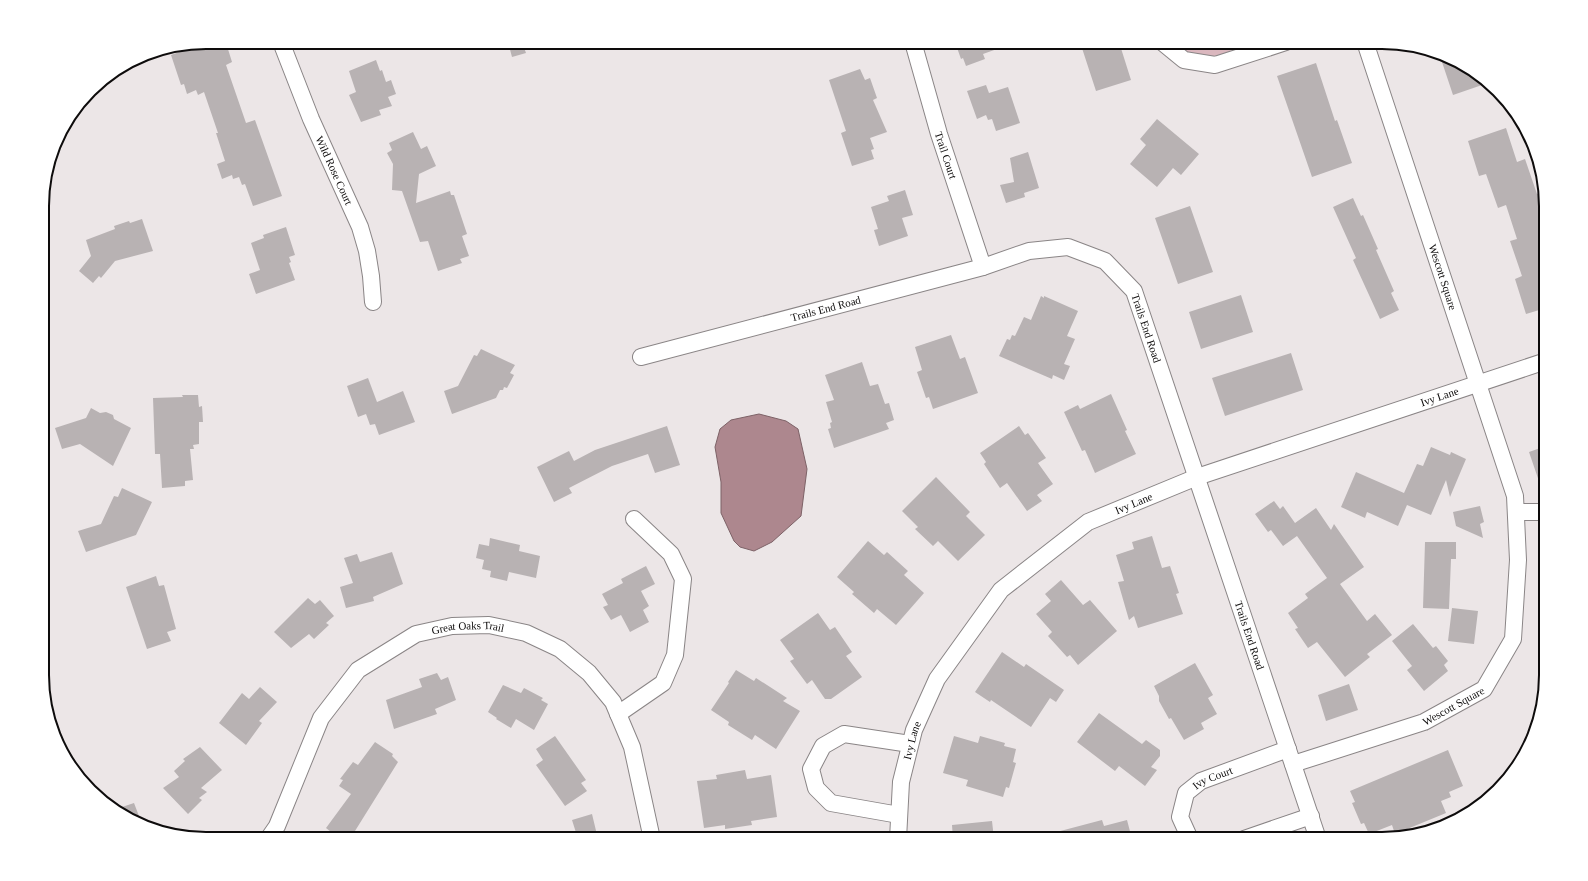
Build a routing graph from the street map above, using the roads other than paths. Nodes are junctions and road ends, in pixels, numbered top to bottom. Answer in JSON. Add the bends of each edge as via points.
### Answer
{"nodes":[{"id":1,"x":284,"y":49,"type":"edge"},
{"id":2,"x":915,"y":49,"type":"edge"},
{"id":3,"x":1171,"y":49,"type":"edge"},
{"id":4,"x":1263,"y":49,"type":"edge"},
{"id":5,"x":1367,"y":49,"type":"edge"},
{"id":6,"x":983,"y":266,"type":"junction"},
{"id":7,"x":373,"y":302,"type":"dead end"},
{"id":8,"x":641,"y":357,"type":"dead end"},
{"id":9,"x":1539,"y":363,"type":"edge"},
{"id":10,"x":1479,"y":384,"type":"junction"},
{"id":11,"x":1197,"y":477,"type":"junction"},
{"id":12,"x":1516,"y":512,"type":"junction"},
{"id":13,"x":1539,"y":512,"type":"edge"},
{"id":14,"x":634,"y":519,"type":"dead end"},
{"id":15,"x":618,"y":714,"type":"junction"},
{"id":16,"x":910,"y":744,"type":"junction"},
{"id":17,"x":1288,"y":749,"type":"junction"},
{"id":18,"x":1293,"y":764,"type":"junction"},
{"id":19,"x":899,"y":815,"type":"junction"},
{"id":20,"x":1311,"y":816,"type":"junction"},
{"id":21,"x":273,"y":832,"type":"edge"},
{"id":22,"x":650,"y":832,"type":"edge"},
{"id":23,"x":898,"y":832,"type":"edge"},
{"id":24,"x":1187,"y":832,"type":"edge"},
{"id":25,"x":1264,"y":832,"type":"edge"},
{"id":26,"x":1316,"y":832,"type":"edge"}],
"edges":[{"from":1,"to":7,"type":"street","name":"Wild Rose Court","via":[[311,118],[360,227],[371,276]]},
{"from":2,"to":6,"type":"street","name":"Trail Court","via":[[939,134]]},
{"from":3,"to":4,"type":"street","via":[[1184,60],[1215,64]]},
{"from":5,"to":10,"type":"street","name":"Wescott Square"},
{"from":6,"to":8,"type":"street","name":"Trails End Road"},
{"from":6,"to":11,"type":"street","name":"Trails End Road","via":[[1030,251],[1068,247],[1105,261],[1134,291]]},
{"from":9,"to":10,"type":"street","name":"Ivy Lane"},
{"from":10,"to":11,"type":"street","name":"Ivy Lane"},
{"from":10,"to":12,"type":"street","name":"Wescott Square","via":[[1515,496]]},
{"from":11,"to":16,"type":"street","name":"Ivy Lane","via":[[1088,522],[1001,590],[937,679]]},
{"from":11,"to":17,"type":"street","name":"Trails End Road"},
{"from":12,"to":13,"type":"street"},
{"from":12,"to":18,"type":"street","name":"Wescott Square","via":[[1518,560],[1513,639],[1484,689],[1424,722]]},
{"from":14,"to":15,"type":"street","via":[[671,554],[683,579],[675,655],[663,683]]},
{"from":15,"to":21,"type":"street","name":"Great Oaks Trail","via":[[613,702],[588,673],[560,649],[526,633],[489,625],[467,625],[416,634],[358,670],[321,718]]},
{"from":15,"to":22,"type":"street","name":"Great Oaks Trail","via":[[632,747]]},
{"from":16,"to":19,"type":"street","name":"Ivy Lane","via":[[901,782]]},
{"from":16,"to":19,"type":"street","via":[[844,734],[823,746],[811,769],[816,788],[831,803]]},
{"from":17,"to":18,"type":"street","name":"Trails End Road"},
{"from":17,"to":24,"type":"street","name":"Ivy Court","via":[[1201,781],[1186,793],[1180,817]]},
{"from":18,"to":20,"type":"street","name":"Trails End Road"},
{"from":19,"to":23,"type":"street","name":"Ivy Lane"},
{"from":20,"to":25,"type":"street"},
{"from":20,"to":26,"type":"street","name":"Trails End Road"}]}
